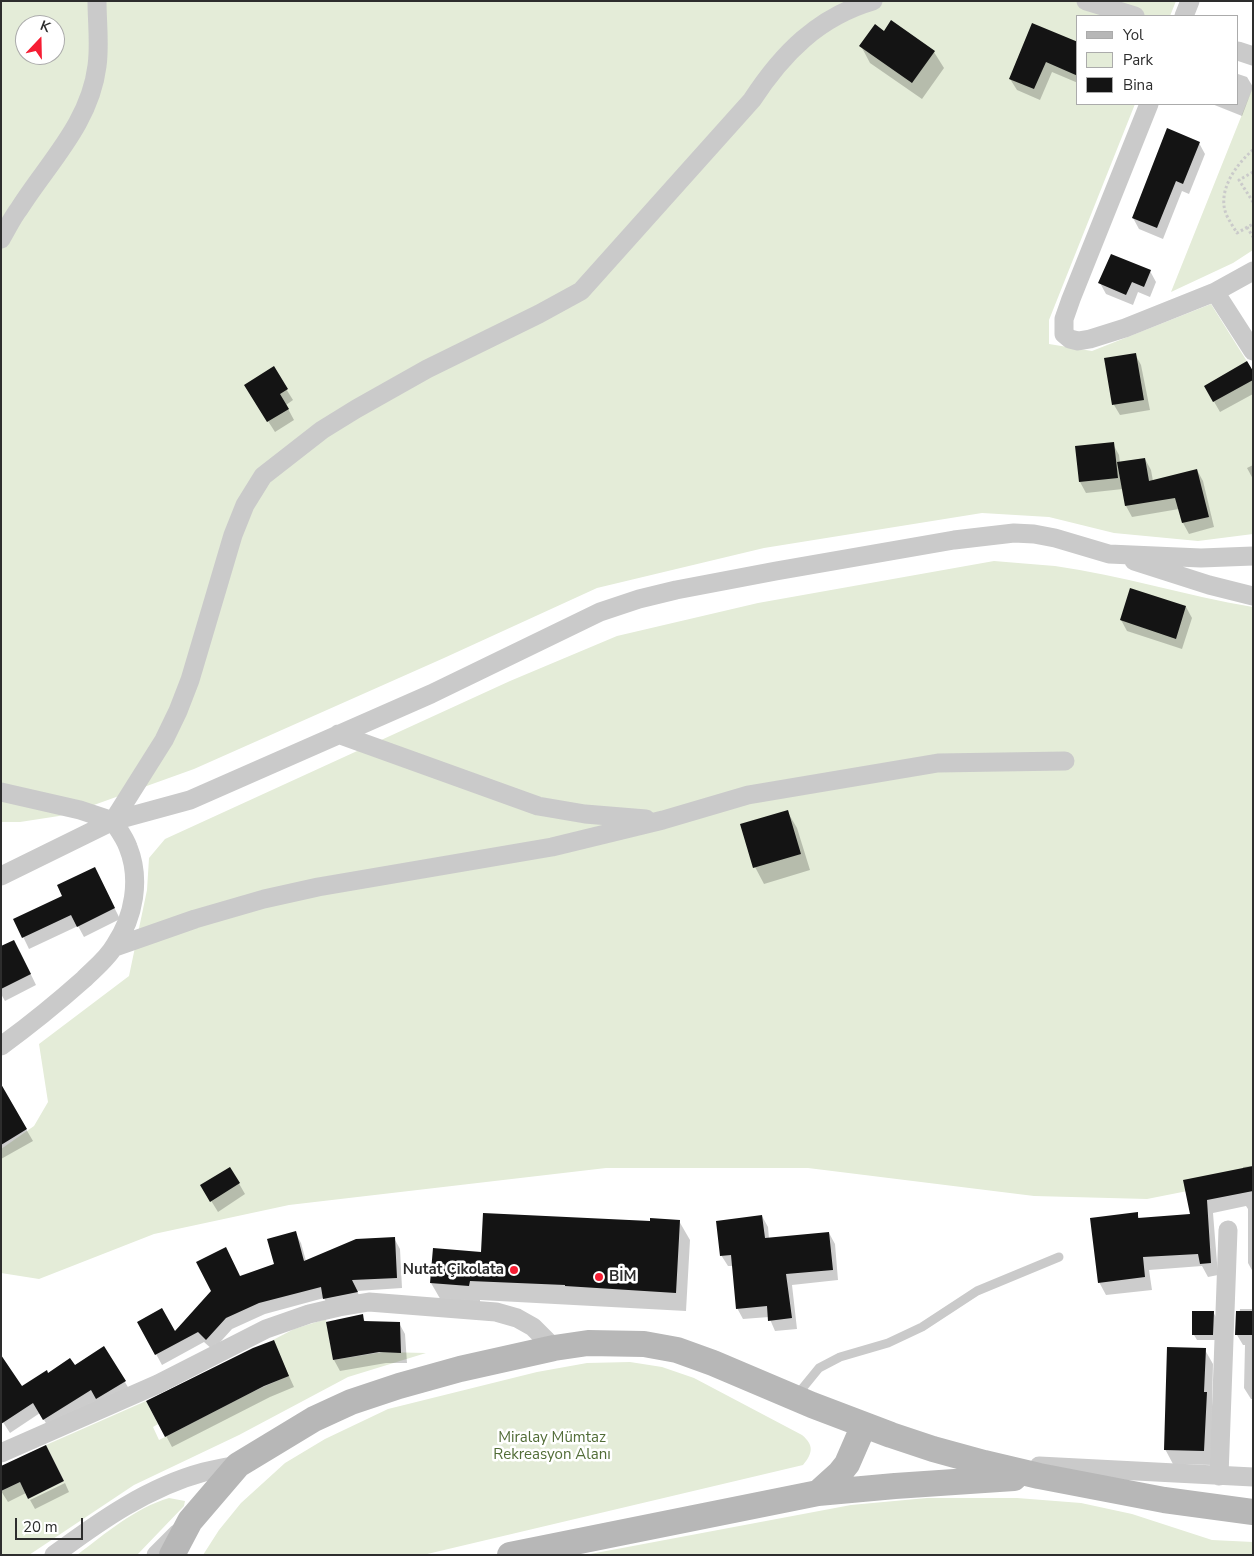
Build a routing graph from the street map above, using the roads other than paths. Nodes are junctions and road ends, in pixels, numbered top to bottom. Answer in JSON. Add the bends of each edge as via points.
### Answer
{"nodes":[{"id":1,"x":97,"y":1,"type":"edge"},
{"id":2,"x":872,"y":1,"type":"edge"},
{"id":3,"x":1086,"y":1,"type":"edge"},
{"id":4,"x":1190,"y":1,"type":"edge"},
{"id":5,"x":1132,"y":15,"type":"edge"},
{"id":6,"x":1184,"y":15,"type":"edge"},
{"id":7,"x":1239,"y":51,"type":"edge"},
{"id":8,"x":1253,"y":56,"type":"edge"},
{"id":9,"x":1149,"y":105,"type":"edge"},
{"id":10,"x":1,"y":238,"type":"edge"},
{"id":11,"x":1253,"y":271,"type":"edge"},
{"id":12,"x":1215,"y":292,"type":"junction"},
{"id":13,"x":1253,"y":351,"type":"edge"},
{"id":14,"x":1109,"y":554,"type":"junction"},
{"id":15,"x":1253,"y":556,"type":"edge"},
{"id":16,"x":1253,"y":596,"type":"edge"},
{"id":17,"x":338,"y":734,"type":"junction"},
{"id":18,"x":1065,"y":761,"type":"dead end"},
{"id":19,"x":1,"y":792,"type":"edge"},
{"id":20,"x":113,"y":820,"type":"junction"},
{"id":21,"x":663,"y":820,"type":"junction"},
{"id":22,"x":1,"y":876,"type":"edge"},
{"id":23,"x":115,"y":947,"type":"junction"},
{"id":24,"x":1,"y":1046,"type":"edge"},
{"id":25,"x":1228,"y":1230,"type":"dead end"},
{"id":26,"x":1059,"y":1257,"type":"dead end"},
{"id":27,"x":554,"y":1348,"type":"junction"},
{"id":28,"x":795,"y":1398,"type":"junction"},
{"id":29,"x":864,"y":1425,"type":"junction"},
{"id":30,"x":1,"y":1453,"type":"edge"},
{"id":31,"x":984,"y":1463,"type":"junction"},
{"id":32,"x":238,"y":1465,"type":"junction"},
{"id":33,"x":1040,"y":1476,"type":"junction"},
{"id":34,"x":1219,"y":1476,"type":"junction"},
{"id":35,"x":1253,"y":1477,"type":"edge"},
{"id":36,"x":818,"y":1493,"type":"junction"},
{"id":37,"x":1253,"y":1512,"type":"edge"},
{"id":38,"x":190,"y":1521,"type":"junction"},
{"id":39,"x":54,"y":1555,"type":"edge"},
{"id":40,"x":156,"y":1555,"type":"edge"},
{"id":41,"x":172,"y":1555,"type":"edge"},
{"id":42,"x":510,"y":1555,"type":"edge"}],
"edges":[{"from":1,"to":10,"type":"street","via":[[97,66],[81,118]]},
{"from":2,"to":20,"type":"street","via":[[831,19],[787,53],[752,100],[580,291],[356,409],[322,430],[263,476],[245,505],[233,535],[178,711],[164,740]]},
{"from":3,"to":5,"type":"street"},
{"from":4,"to":6,"type":"street"},
{"from":7,"to":8,"type":"street"},
{"from":9,"to":12,"type":"street","via":[[1071,299],[1064,319],[1064,334],[1078,341],[1090,339]]},
{"from":11,"to":12,"type":"street"},
{"from":12,"to":13,"type":"street"},
{"from":14,"to":15,"type":"street","via":[[1201,558]]},
{"from":14,"to":16,"type":"street"},
{"from":14,"to":17,"type":"street","via":[[1034,534],[995,535],[676,590],[600,612],[431,694]]},
{"from":17,"to":20,"type":"street","via":[[190,800]]},
{"from":17,"to":21,"type":"street","via":[[538,806],[585,814]]},
{"from":18,"to":21,"type":"street","via":[[938,763],[748,795]]},
{"from":19,"to":20,"type":"street"},
{"from":20,"to":22,"type":"street"},
{"from":20,"to":23,"type":"street","via":[[128,846],[134,870],[134,898]]},
{"from":21,"to":23,"type":"street","via":[[552,847],[264,899]]},
{"from":23,"to":24,"type":"street","via":[[53,1007]]},
{"from":25,"to":34,"type":"street"},
{"from":26,"to":28,"type":"lane","via":[[978,1291],[888,1343],[833,1361],[820,1368]]},
{"from":27,"to":28,"type":"main road","via":[[619,1342],[662,1346],[713,1363]]},
{"from":27,"to":30,"type":"street","via":[[533,1327],[496,1312],[369,1302],[339,1306],[266,1329],[158,1384]]},
{"from":27,"to":32,"type":"main road","via":[[460,1369],[351,1402]]},
{"from":28,"to":29,"type":"main road"},
{"from":29,"to":31,"type":"main road","via":[[933,1450]]},
{"from":29,"to":36,"type":"main road","via":[[847,1464]]},
{"from":31,"to":33,"type":"main road"},
{"from":31,"to":34,"type":"street"},
{"from":32,"to":38,"type":"main road"},
{"from":32,"to":39,"type":"street","via":[[186,1478],[149,1494],[87,1530]]},
{"from":33,"to":36,"type":"main road"},
{"from":33,"to":37,"type":"main road","via":[[1164,1500]]},
{"from":34,"to":35,"type":"street"},
{"from":36,"to":42,"type":"main road"},
{"from":38,"to":40,"type":"street"},
{"from":38,"to":41,"type":"main road"}]}
